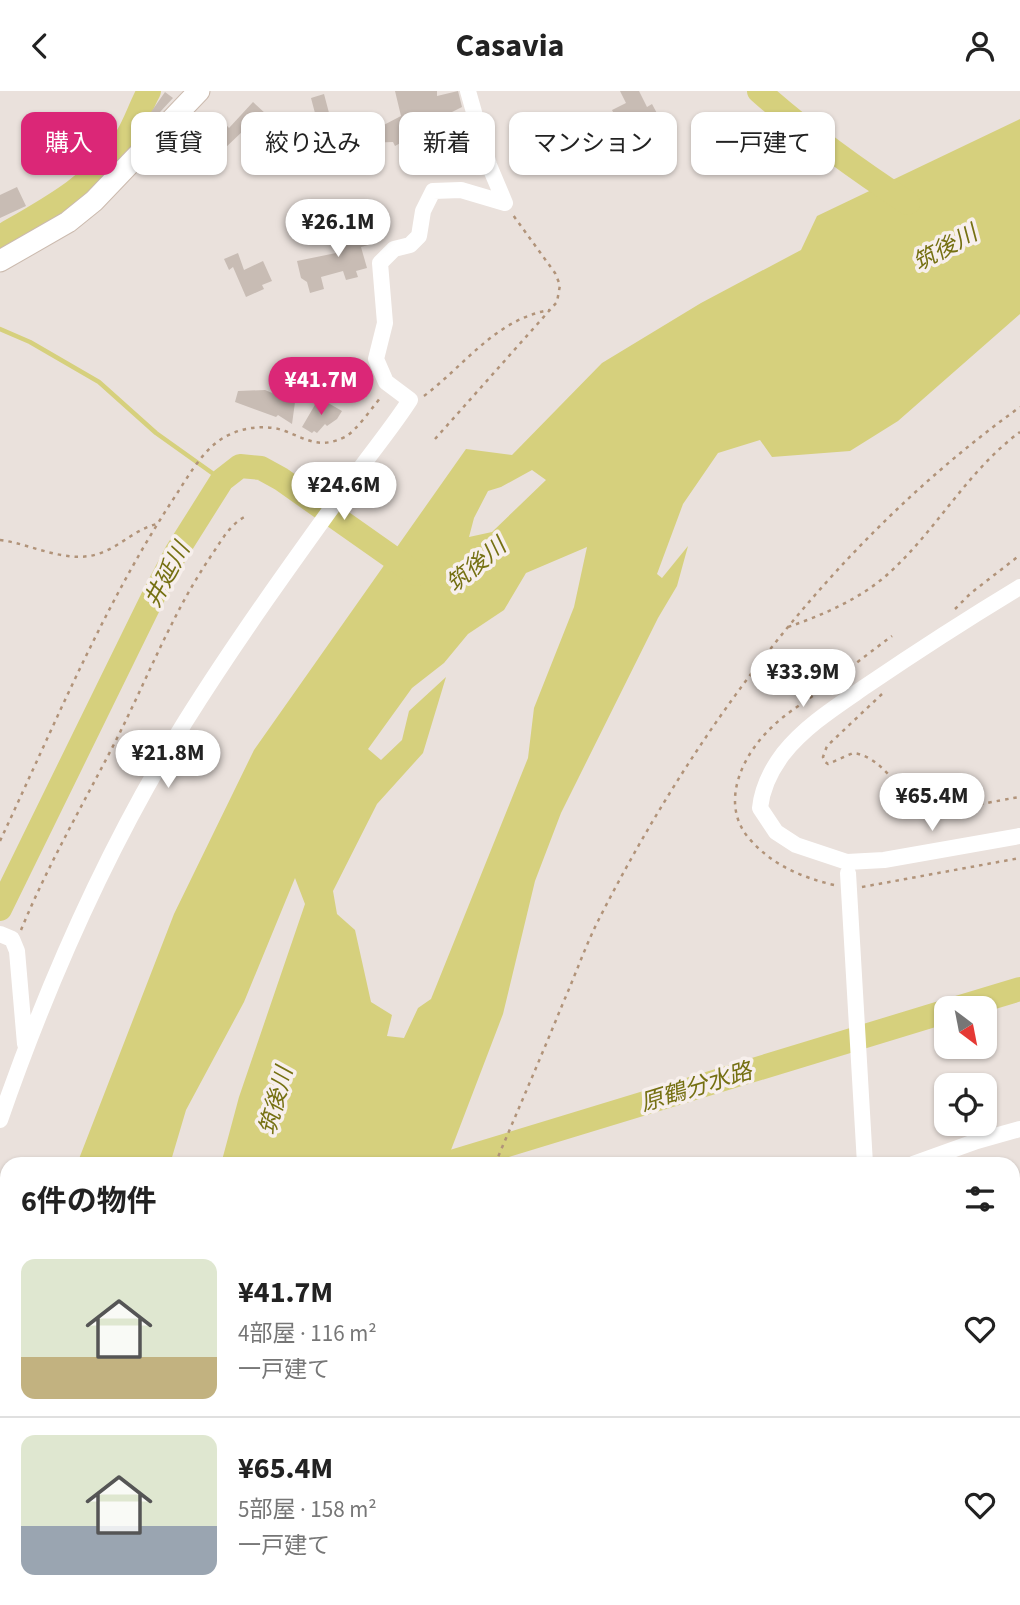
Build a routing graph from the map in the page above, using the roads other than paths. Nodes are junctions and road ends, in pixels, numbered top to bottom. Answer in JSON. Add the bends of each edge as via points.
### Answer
{"nodes":[{"id":1,"x":199,"y":91,"type":"edge"},
{"id":2,"x":468,"y":91,"type":"edge"},
{"id":3,"x":1,"y":256,"type":"edge"},
{"id":4,"x":1020,"y":587,"type":"edge"},
{"id":5,"x":1020,"y":836,"type":"edge"},
{"id":6,"x":847,"y":867,"type":"junction"},
{"id":7,"x":9,"y":940,"type":"edge"},
{"id":8,"x":26,"y":1046,"type":"junction"},
{"id":9,"x":0,"y":1120,"type":"edge"},
{"id":10,"x":1020,"y":1129,"type":"edge"},
{"id":11,"x":865,"y":1157,"type":"edge"},
{"id":12,"x":933,"y":1157,"type":"edge"}],
"edges":[{"from":1,"to":3,"type":"main road","via":[[94,201],[68,222]]},
{"from":2,"to":8,"type":"street","via":[[505,203],[461,190],[433,191],[423,211],[419,236],[410,245],[394,249],[380,263],[386,323],[376,359],[386,382],[410,400],[184,723],[69,944]]},
{"from":4,"to":6,"type":"street","via":[[843,703],[807,729],[783,754],[762,793],[760,808],[776,832]]},
{"from":5,"to":6,"type":"street"},
{"from":6,"to":11,"type":"street","bridge":true},
{"from":7,"to":8,"type":"street"},
{"from":8,"to":9,"type":"street"},
{"from":10,"to":12,"type":"street"}]}
